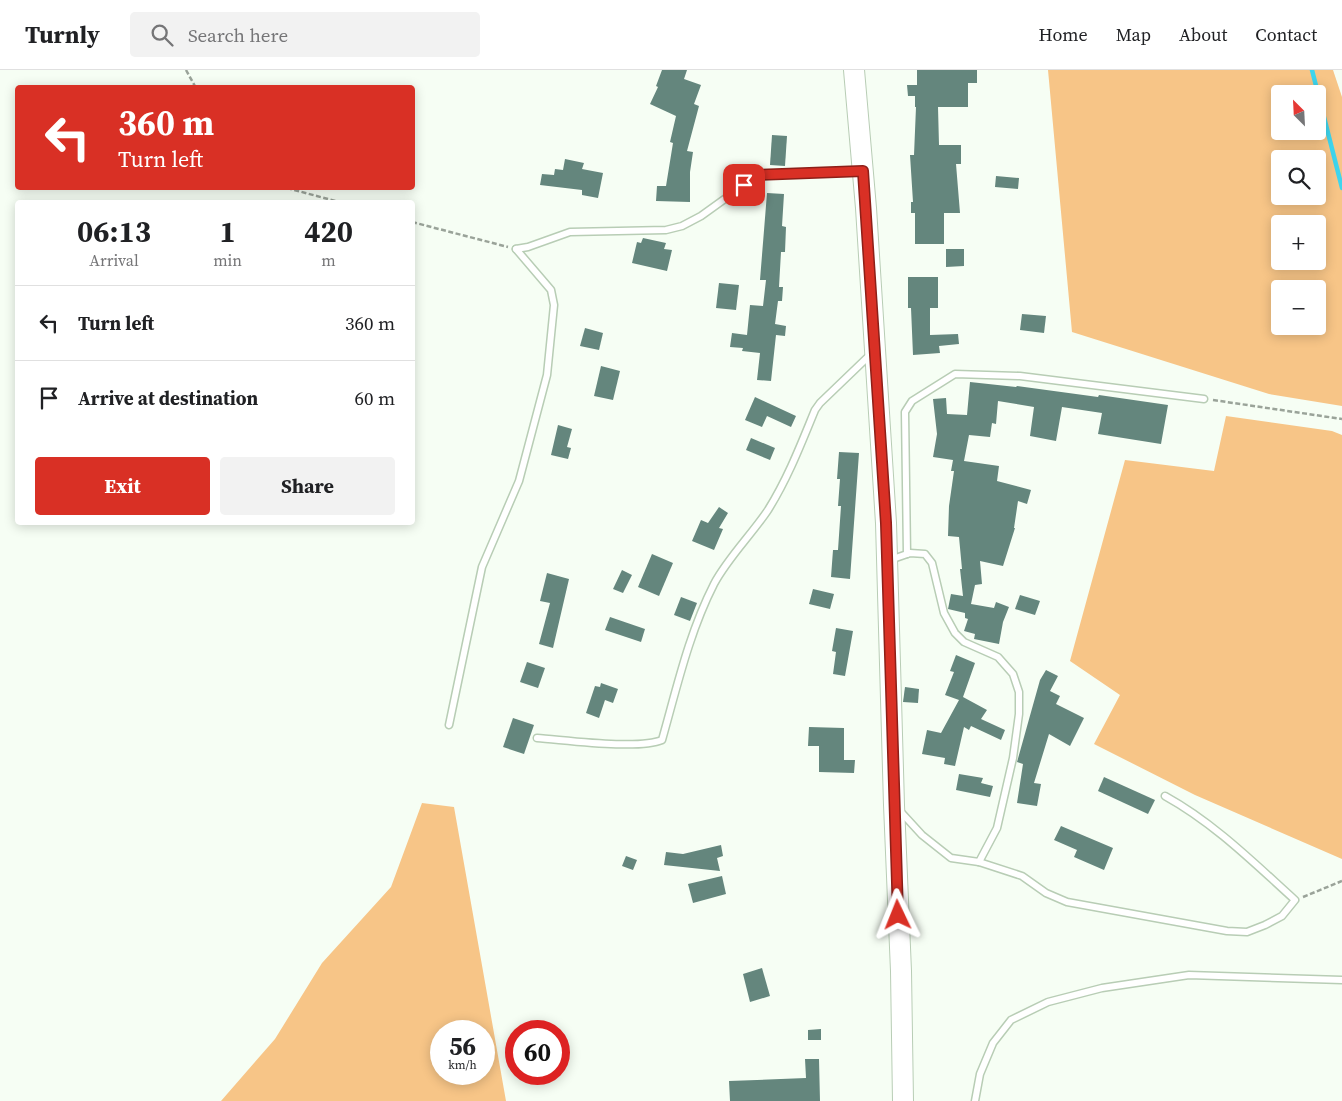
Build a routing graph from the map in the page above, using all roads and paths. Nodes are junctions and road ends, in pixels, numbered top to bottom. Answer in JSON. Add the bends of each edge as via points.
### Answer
{"nodes":[{"id":1,"x":186,"y":70,"type":"edge"},
{"id":2,"x":854,"y":70,"type":"edge"},
{"id":3,"x":194,"y":85,"type":"edge"},
{"id":4,"x":863,"y":171,"type":"junction"},
{"id":5,"x":294,"y":190,"type":"edge"},
{"id":6,"x":332,"y":200,"type":"edge"},
{"id":7,"x":415,"y":223,"type":"edge"},
{"id":8,"x":516,"y":249,"type":"junction"},
{"id":9,"x":875,"y":350,"type":"junction"},
{"id":10,"x":1204,"y":399,"type":"joint"},
{"id":11,"x":1342,"y":419,"type":"edge"},
{"id":12,"x":907,"y":554,"type":"junction"},
{"id":13,"x":887,"y":561,"type":"junction"},
{"id":14,"x":449,"y":725,"type":"dead end"},
{"id":15,"x":537,"y":738,"type":"dead end"},
{"id":16,"x":1165,"y":796,"type":"dead end"},
{"id":17,"x":894,"y":805,"type":"junction"},
{"id":18,"x":979,"y":862,"type":"junction"},
{"id":19,"x":1342,"y":881,"type":"edge"},
{"id":20,"x":1295,"y":900,"type":"junction"},
{"id":21,"x":1342,"y":980,"type":"edge"},
{"id":22,"x":903,"y":1101,"type":"edge"},
{"id":23,"x":975,"y":1101,"type":"edge"}],
"edges":[{"from":1,"to":3,"type":"path"},
{"from":2,"to":4,"type":"main road"},
{"from":4,"to":8,"type":"lane","via":[[758,175],[682,226],[666,230],[570,232]]},
{"from":4,"to":9,"type":"main road"},
{"from":5,"to":6,"type":"path"},
{"from":7,"to":8,"type":"path"},
{"from":8,"to":14,"type":"lane","via":[[551,290],[554,305],[547,375],[519,481],[482,567]]},
{"from":9,"to":13,"type":"main road"},
{"from":9,"to":15,"type":"lane","via":[[815,410],[788,476],[715,582],[689,646],[662,740],[626,744]]},
{"from":10,"to":11,"type":"path"},
{"from":10,"to":12,"type":"lane","via":[[1020,376],[955,374],[912,401],[904,412]]},
{"from":12,"to":13,"type":"lane"},
{"from":12,"to":18,"type":"lane","via":[[925,554],[932,563],[944,612],[955,634],[964,642],[998,657],[1013,674],[1019,692],[1013,758],[997,828]]},
{"from":13,"to":17,"type":"main road"},
{"from":16,"to":20,"type":"lane","via":[[1225,837]]},
{"from":17,"to":18,"type":"lane","via":[[922,835],[951,858]]},
{"from":17,"to":22,"type":"main road"},
{"from":18,"to":20,"type":"lane","via":[[1022,876],[1046,893],[1067,902],[1227,931],[1247,932],[1265,925],[1282,916]]},
{"from":19,"to":20,"type":"path"},
{"from":21,"to":23,"type":"lane","via":[[1189,975],[1102,988],[1048,1002],[1011,1020],[993,1043],[980,1074]]}]}
